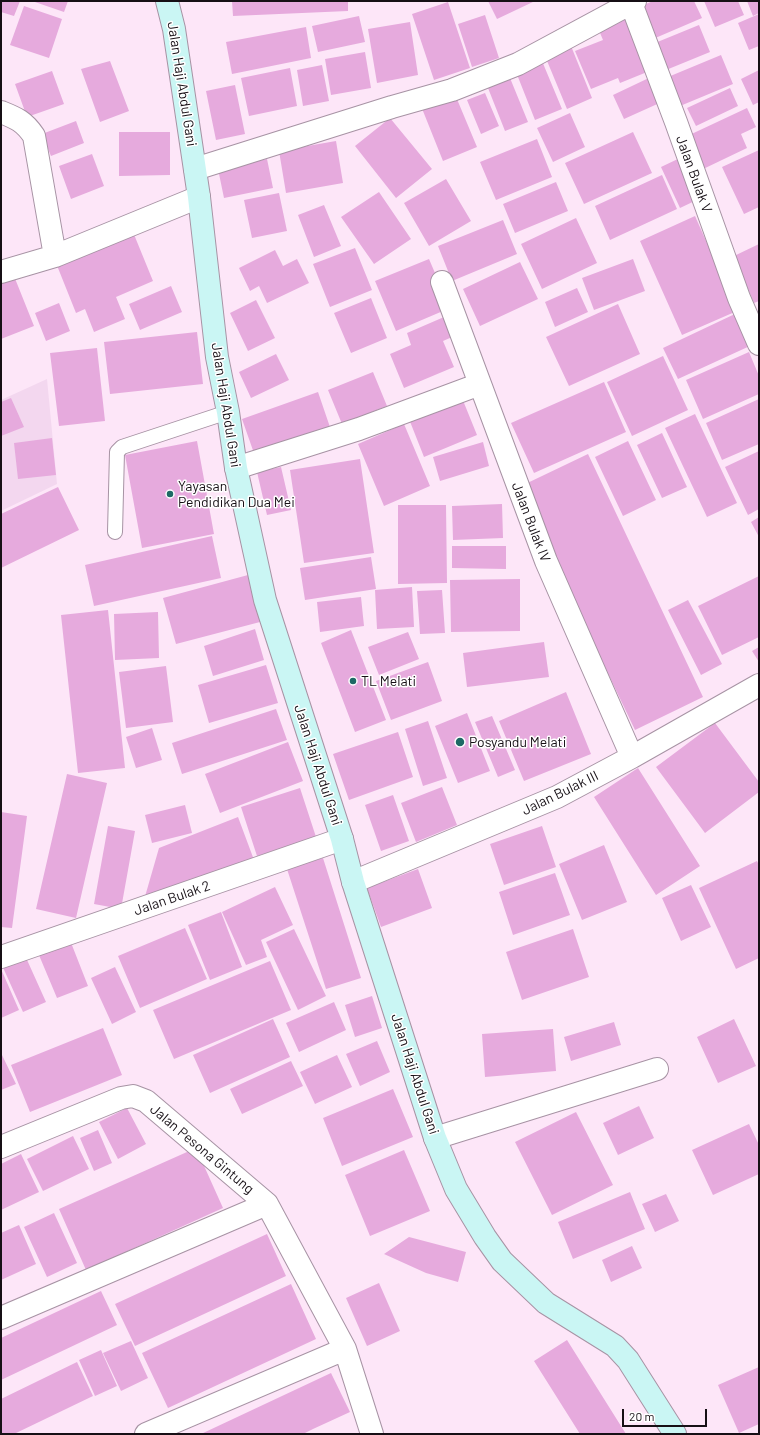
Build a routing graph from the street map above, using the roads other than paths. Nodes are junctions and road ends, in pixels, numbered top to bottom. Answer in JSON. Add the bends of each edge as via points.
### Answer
{"nodes":[{"id":1,"x":167,"y":1,"type":"edge"},
{"id":2,"x":633,"y":2,"type":"edge"},
{"id":3,"x":1,"y":112,"type":"edge"},
{"id":4,"x":195,"y":169,"type":"junction"},
{"id":5,"x":199,"y":197,"type":"junction"},
{"id":6,"x":55,"y":256,"type":"junction"},
{"id":7,"x":1,"y":272,"type":"edge"},
{"id":8,"x":442,"y":282,"type":"dead end"},
{"id":9,"x":759,"y":344,"type":"edge"},
{"id":10,"x":480,"y":384,"type":"junction"},
{"id":11,"x":228,"y":412,"type":"junction"},
{"id":12,"x":236,"y":468,"type":"junction"},
{"id":13,"x":115,"y":532,"type":"dead end"},
{"id":14,"x":759,"y":685,"type":"edge"},
{"id":15,"x":632,"y":757,"type":"junction"},
{"id":16,"x":342,"y":839,"type":"junction"},
{"id":17,"x":353,"y":882,"type":"junction"},
{"id":18,"x":1,"y":957,"type":"edge"},
{"id":19,"x":657,"y":1069,"type":"dead end"},
{"id":20,"x":435,"y":1138,"type":"junction"},
{"id":21,"x":1,"y":1147,"type":"edge"},
{"id":22,"x":267,"y":1204,"type":"junction"},
{"id":23,"x":1,"y":1318,"type":"edge"},
{"id":24,"x":345,"y":1349,"type":"junction"},
{"id":25,"x":146,"y":1434,"type":"edge"},
{"id":26,"x":372,"y":1434,"type":"edge"},
{"id":27,"x":675,"y":1434,"type":"edge"}],
"edges":[{"from":1,"to":4,"type":"street","name":"Jalan Haji Abdul Gani","via":[[174,29]]},
{"from":2,"to":4,"type":"street","via":[[518,64],[452,90]]},
{"from":2,"to":9,"type":"street","name":"Jalan Bulak V","via":[[739,298]]},
{"from":3,"to":6,"type":"street","via":[[27,125],[34,136]]},
{"from":4,"to":5,"type":"street","name":"Jalan Haji Abdul Gani"},
{"from":5,"to":6,"type":"street"},
{"from":5,"to":11,"type":"street","name":"Jalan Haji Abdul Gani","via":[[217,357]]},
{"from":6,"to":7,"type":"street"},
{"from":8,"to":10,"type":"street","name":"Jalan Bulak IV"},
{"from":10,"to":12,"type":"street","via":[[359,429]]},
{"from":10,"to":15,"type":"street","name":"Jalan Bulak IV","via":[[546,561]]},
{"from":11,"to":12,"type":"street","name":"Jalan Haji Abdul Gani"},
{"from":11,"to":13,"type":"lane","via":[[122,447],[117,452]]},
{"from":12,"to":16,"type":"street","name":"Jalan Haji Abdul Gani","via":[[265,600]]},
{"from":14,"to":15,"type":"street","name":"Jalan Bulak III"},
{"from":15,"to":17,"type":"street","name":"Jalan Bulak III","via":[[557,797]]},
{"from":16,"to":17,"type":"street","name":"Jalan Haji Abdul Gani"},
{"from":16,"to":18,"type":"street","name":"Jalan Bulak 2"},
{"from":17,"to":20,"type":"street","name":"Jalan Haji Abdul Gani"},
{"from":19,"to":20,"type":"street"},
{"from":20,"to":27,"type":"street","name":"Jalan Haji Abdul Gani","via":[[456,1189],[502,1261],[546,1303],[615,1346],[628,1360]]},
{"from":21,"to":22,"type":"street","name":"Jalan Pesona Gintung","via":[[121,1098],[133,1096],[146,1101]]},
{"from":22,"to":23,"type":"street","name":"Jalan Pesona Gintung"},
{"from":22,"to":24,"type":"street","name":"Jalan Pesona Gintung"},
{"from":24,"to":25,"type":"street"},
{"from":24,"to":26,"type":"street","name":"Jalan Pesona Gintung"}]}
